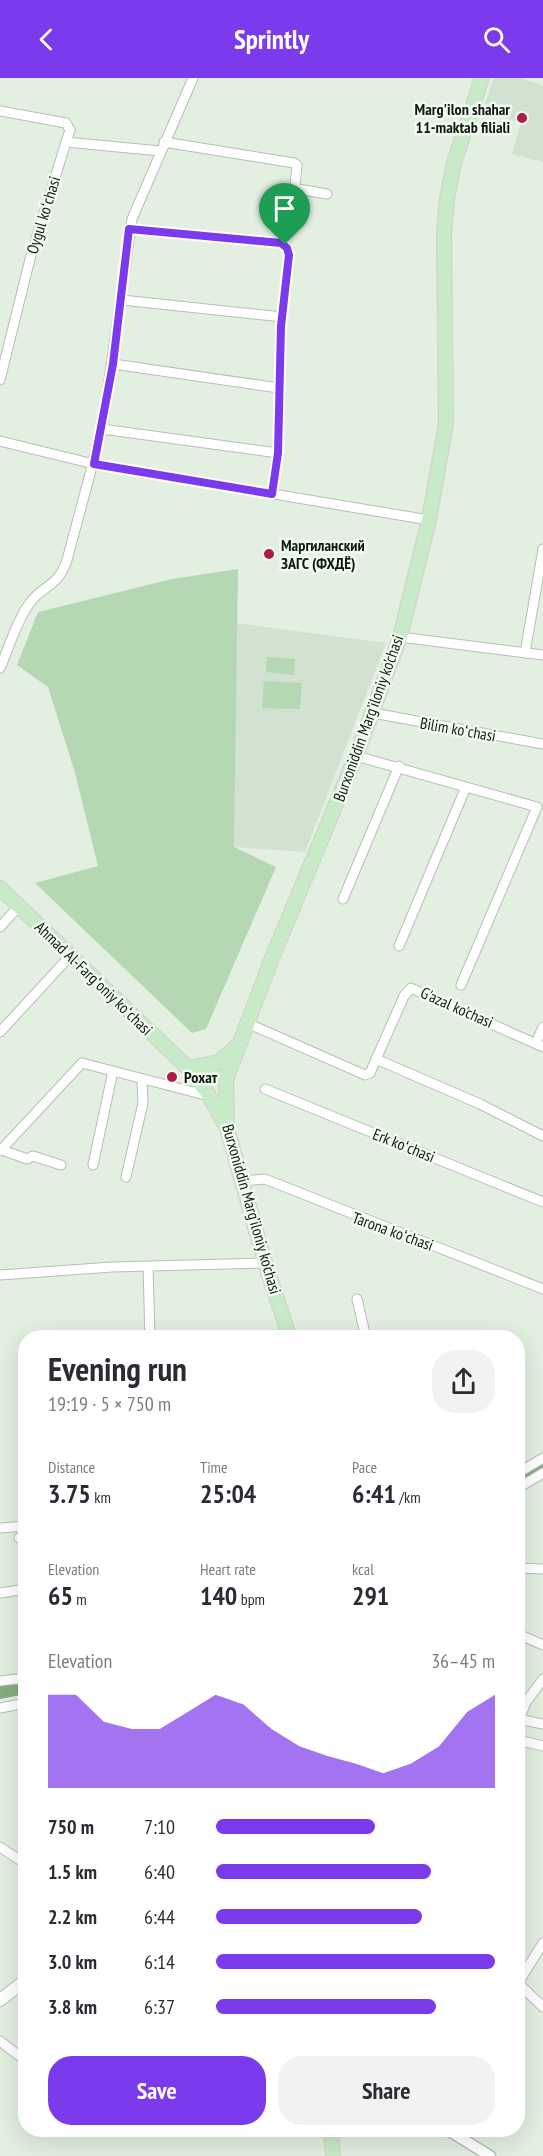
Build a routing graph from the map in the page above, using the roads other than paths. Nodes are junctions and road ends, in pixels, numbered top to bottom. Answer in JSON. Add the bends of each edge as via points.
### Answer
{"nodes":[{"id":1,"x":193,"y":78,"type":"edge"},
{"id":2,"x":482,"y":78,"type":"edge"},
{"id":3,"x":0,"y":111,"type":"edge"},
{"id":4,"x":66,"y":142,"type":"junction"},
{"id":5,"x":162,"y":147,"type":"junction"},
{"id":6,"x":327,"y":194,"type":"dead end"},
{"id":7,"x":129,"y":229,"type":"junction"},
{"id":8,"x":122,"y":300,"type":"junction"},
{"id":9,"x":282,"y":317,"type":"junction"},
{"id":10,"x":113,"y":364,"type":"junction"},
{"id":11,"x":0,"y":380,"type":"edge"},
{"id":12,"x":279,"y":388,"type":"junction"},
{"id":13,"x":102,"y":429,"type":"junction"},
{"id":14,"x":0,"y":441,"type":"edge"},
{"id":15,"x":278,"y":453,"type":"junction"},
{"id":16,"x":94,"y":464,"type":"junction"},
{"id":17,"x":272,"y":494,"type":"junction"},
{"id":18,"x":429,"y":520,"type":"junction"},
{"id":19,"x":543,"y":549,"type":"edge"},
{"id":20,"x":400,"y":637,"type":"junction"},
{"id":21,"x":525,"y":653,"type":"junction"},
{"id":22,"x":543,"y":655,"type":"edge"},
{"id":23,"x":0,"y":668,"type":"edge"},
{"id":24,"x":373,"y":713,"type":"junction"},
{"id":25,"x":543,"y":744,"type":"edge"},
{"id":26,"x":356,"y":756,"type":"junction"},
{"id":27,"x":399,"y":766,"type":"junction"},
{"id":28,"x":466,"y":787,"type":"junction"},
{"id":29,"x":0,"y":888,"type":"edge"},
{"id":30,"x":343,"y":899,"type":"dead end"},
{"id":31,"x":19,"y":906,"type":"junction"},
{"id":32,"x":0,"y":927,"type":"edge"},
{"id":33,"x":399,"y":946,"type":"dead end"},
{"id":34,"x":71,"y":955,"type":"junction"},
{"id":35,"x":460,"y":985,"type":"dead end"},
{"id":36,"x":247,"y":1023,"type":"junction"},
{"id":37,"x":543,"y":1027,"type":"edge"},
{"id":38,"x":0,"y":1032,"type":"edge"},
{"id":39,"x":238,"y":1044,"type":"junction"},
{"id":40,"x":540,"y":1045,"type":"edge"},
{"id":41,"x":376,"y":1059,"type":"junction"},
{"id":42,"x":188,"y":1068,"type":"junction"},
{"id":43,"x":113,"y":1071,"type":"junction"},
{"id":44,"x":142,"y":1079,"type":"junction"},
{"id":45,"x":226,"y":1080,"type":"junction"},
{"id":46,"x":265,"y":1089,"type":"dead end"},
{"id":47,"x":209,"y":1096,"type":"junction"},
{"id":48,"x":227,"y":1128,"type":"junction"},
{"id":49,"x":543,"y":1136,"type":"edge"},
{"id":50,"x":1,"y":1150,"type":"edge"},
{"id":51,"x":93,"y":1165,"type":"dead end"},
{"id":52,"x":61,"y":1166,"type":"dead end"},
{"id":53,"x":126,"y":1177,"type":"dead end"},
{"id":54,"x":242,"y":1181,"type":"junction"},
{"id":55,"x":543,"y":1202,"type":"edge"},
{"id":56,"x":265,"y":1263,"type":"junction"},
{"id":57,"x":148,"y":1267,"type":"junction"},
{"id":58,"x":0,"y":1275,"type":"edge"},
{"id":59,"x":543,"y":1289,"type":"edge"},
{"id":60,"x":357,"y":1299,"type":"dead end"},
{"id":61,"x":150,"y":1330,"type":"edge"},
{"id":62,"x":287,"y":1330,"type":"edge"},
{"id":63,"x":364,"y":1330,"type":"edge"},
{"id":64,"x":543,"y":1458,"type":"edge"},
{"id":65,"x":525,"y":1469,"type":"edge"},
{"id":66,"x":543,"y":1473,"type":"edge"},
{"id":67,"x":525,"y":1484,"type":"edge"},
{"id":68,"x":18,"y":1527,"type":"edge"},
{"id":69,"x":0,"y":1528,"type":"edge"},
{"id":70,"x":525,"y":1568,"type":"edge"},
{"id":71,"x":543,"y":1569,"type":"edge"},
{"id":72,"x":18,"y":1590,"type":"edge"},
{"id":73,"x":0,"y":1593,"type":"edge"},
{"id":74,"x":525,"y":1637,"type":"edge"},
{"id":75,"x":543,"y":1645,"type":"edge"},
{"id":76,"x":18,"y":1679,"type":"edge"},
{"id":77,"x":543,"y":1679,"type":"edge"},
{"id":78,"x":0,"y":1681,"type":"edge"},
{"id":79,"x":525,"y":1704,"type":"edge"},
{"id":80,"x":18,"y":1705,"type":"edge"},
{"id":81,"x":0,"y":1708,"type":"edge"},
{"id":82,"x":525,"y":1721,"type":"edge"},
{"id":83,"x":543,"y":1724,"type":"edge"},
{"id":84,"x":525,"y":1742,"type":"edge"},
{"id":85,"x":543,"y":1746,"type":"edge"},
{"id":86,"x":0,"y":1847,"type":"edge"},
{"id":87,"x":18,"y":1859,"type":"edge"},
{"id":88,"x":543,"y":1943,"type":"edge"},
{"id":89,"x":525,"y":1972,"type":"edge"},
{"id":90,"x":18,"y":1986,"type":"edge"},
{"id":91,"x":525,"y":1990,"type":"edge"},
{"id":92,"x":0,"y":2000,"type":"edge"},
{"id":93,"x":543,"y":2007,"type":"edge"},
{"id":94,"x":0,"y":2041,"type":"edge"},
{"id":95,"x":18,"y":2055,"type":"edge"},
{"id":96,"x":332,"y":2137,"type":"edge"},
{"id":97,"x":459,"y":2137,"type":"edge"},
{"id":98,"x":333,"y":2156,"type":"edge"},
{"id":99,"x":490,"y":2156,"type":"edge"}],
"edges":[{"from":1,"to":5,"type":"street"},
{"from":2,"to":18,"type":"main road","name":"Burxoniddin Marg’iloniy ko’chasi","via":[[454,163],[445,216],[446,423]]},
{"from":3,"to":4,"type":"street","via":[[66,123],[70,130]]},
{"from":4,"to":5,"type":"street"},
{"from":4,"to":11,"type":"street","name":"Oygul koʻchasi","via":[[30,259]]},
{"from":5,"to":6,"type":"street","via":[[294,163],[298,189]]},
{"from":5,"to":7,"type":"street"},
{"from":7,"to":8,"type":"street"},
{"from":7,"to":9,"type":"street","via":[[285,245],[289,255]]},
{"from":8,"to":9,"type":"street"},
{"from":8,"to":10,"type":"street"},
{"from":9,"to":12,"type":"street"},
{"from":10,"to":12,"type":"street"},
{"from":10,"to":13,"type":"street"},
{"from":12,"to":15,"type":"street"},
{"from":13,"to":15,"type":"street"},
{"from":13,"to":16,"type":"street"},
{"from":14,"to":16,"type":"street"},
{"from":15,"to":17,"type":"street"},
{"from":16,"to":17,"type":"street"},
{"from":16,"to":23,"type":"street","via":[[63,573],[26,609]]},
{"from":17,"to":18,"type":"street"},
{"from":18,"to":20,"type":"main road","name":"Burxoniddin Marg’iloniy ko’chasi"},
{"from":19,"to":21,"type":"street"},
{"from":20,"to":21,"type":"street"},
{"from":20,"to":24,"type":"main road","name":"Burxoniddin Marg’iloniy ko’chasi"},
{"from":21,"to":22,"type":"street"},
{"from":24,"to":25,"type":"street","name":"Bilim koʻchasi"},
{"from":24,"to":26,"type":"main road","name":"Burxoniddin Marg’iloniy ko’chasi"},
{"from":26,"to":27,"type":"street"},
{"from":26,"to":36,"type":"main road","name":"Burxoniddin Marg’iloniy ko’chasi"},
{"from":27,"to":28,"type":"street"},
{"from":27,"to":30,"type":"street"},
{"from":28,"to":33,"type":"street"},
{"from":28,"to":35,"type":"street","via":[[537,807]]},
{"from":29,"to":31,"type":"main road","name":"Ahmad Al-Fargʻoniy koʻchasi"},
{"from":31,"to":32,"type":"street"},
{"from":31,"to":34,"type":"main road","name":"Ahmad Al-Fargʻoniy koʻchasi"},
{"from":34,"to":38,"type":"street"},
{"from":34,"to":42,"type":"main road","name":"Ahmad Al-Fargʻoniy koʻchasi"},
{"from":36,"to":39,"type":"main road","name":"Burxoniddin Marg’iloniy ko’chasi"},
{"from":36,"to":41,"type":"street","via":[[359,1074],[370,1073]]},
{"from":37,"to":40,"type":"street"},
{"from":39,"to":42,"type":"main road","via":[[219,1062]]},
{"from":39,"to":45,"type":"main road","name":"Burxoniddin Marg’iloniy ko’chasi"},
{"from":40,"to":41,"type":"street","name":"G'azal ko'chasi","via":[[411,988]]},
{"from":41,"to":49,"type":"street"},
{"from":42,"to":45,"type":"main road"},
{"from":42,"to":47,"type":"main road","name":"Ahmad Al-Fargʻoniy koʻchasi"},
{"from":43,"to":44,"type":"street"},
{"from":43,"to":50,"type":"street","via":[[80,1064]]},
{"from":43,"to":51,"type":"street"},
{"from":44,"to":47,"type":"street"},
{"from":44,"to":53,"type":"street","via":[[143,1103]]},
{"from":45,"to":48,"type":"main road","name":"Burxoniddin Marg’iloniy ko’chasi"},
{"from":46,"to":55,"type":"street","name":"Erk koʻchasi"},
{"from":47,"to":48,"type":"main road","name":"Ahmad Al-Fargʻoniy koʻchasi"},
{"from":48,"to":54,"type":"main road","name":"Burxoniddin Marg’iloniy ko’chasi"},
{"from":50,"to":52,"type":"street"},
{"from":54,"to":56,"type":"main road","name":"Burxoniddin Marg’iloniy ko’chasi"},
{"from":54,"to":59,"type":"street","name":"Tarona koʻchasi","via":[[265,1179]]},
{"from":56,"to":57,"type":"street"},
{"from":56,"to":62,"type":"main road","name":"Burxoniddin Marg’iloniy ko’chasi"},
{"from":57,"to":58,"type":"street"},
{"from":57,"to":61,"type":"street"},
{"from":60,"to":63,"type":"street"},
{"from":64,"to":65,"type":"street"},
{"from":66,"to":67,"type":"street"},
{"from":68,"to":69,"type":"street"},
{"from":70,"to":71,"type":"street"},
{"from":72,"to":73,"type":"street"},
{"from":74,"to":75,"type":"street"},
{"from":76,"to":78,"type":"street"},
{"from":77,"to":79,"type":"street"},
{"from":80,"to":81,"type":"street"},
{"from":82,"to":83,"type":"street"},
{"from":84,"to":85,"type":"street"},
{"from":86,"to":87,"type":"street"},
{"from":88,"to":89,"type":"street"},
{"from":90,"to":92,"type":"main road"},
{"from":91,"to":93,"type":"street"},
{"from":94,"to":95,"type":"street"},
{"from":96,"to":98,"type":"main road"},
{"from":97,"to":99,"type":"street"}]}
